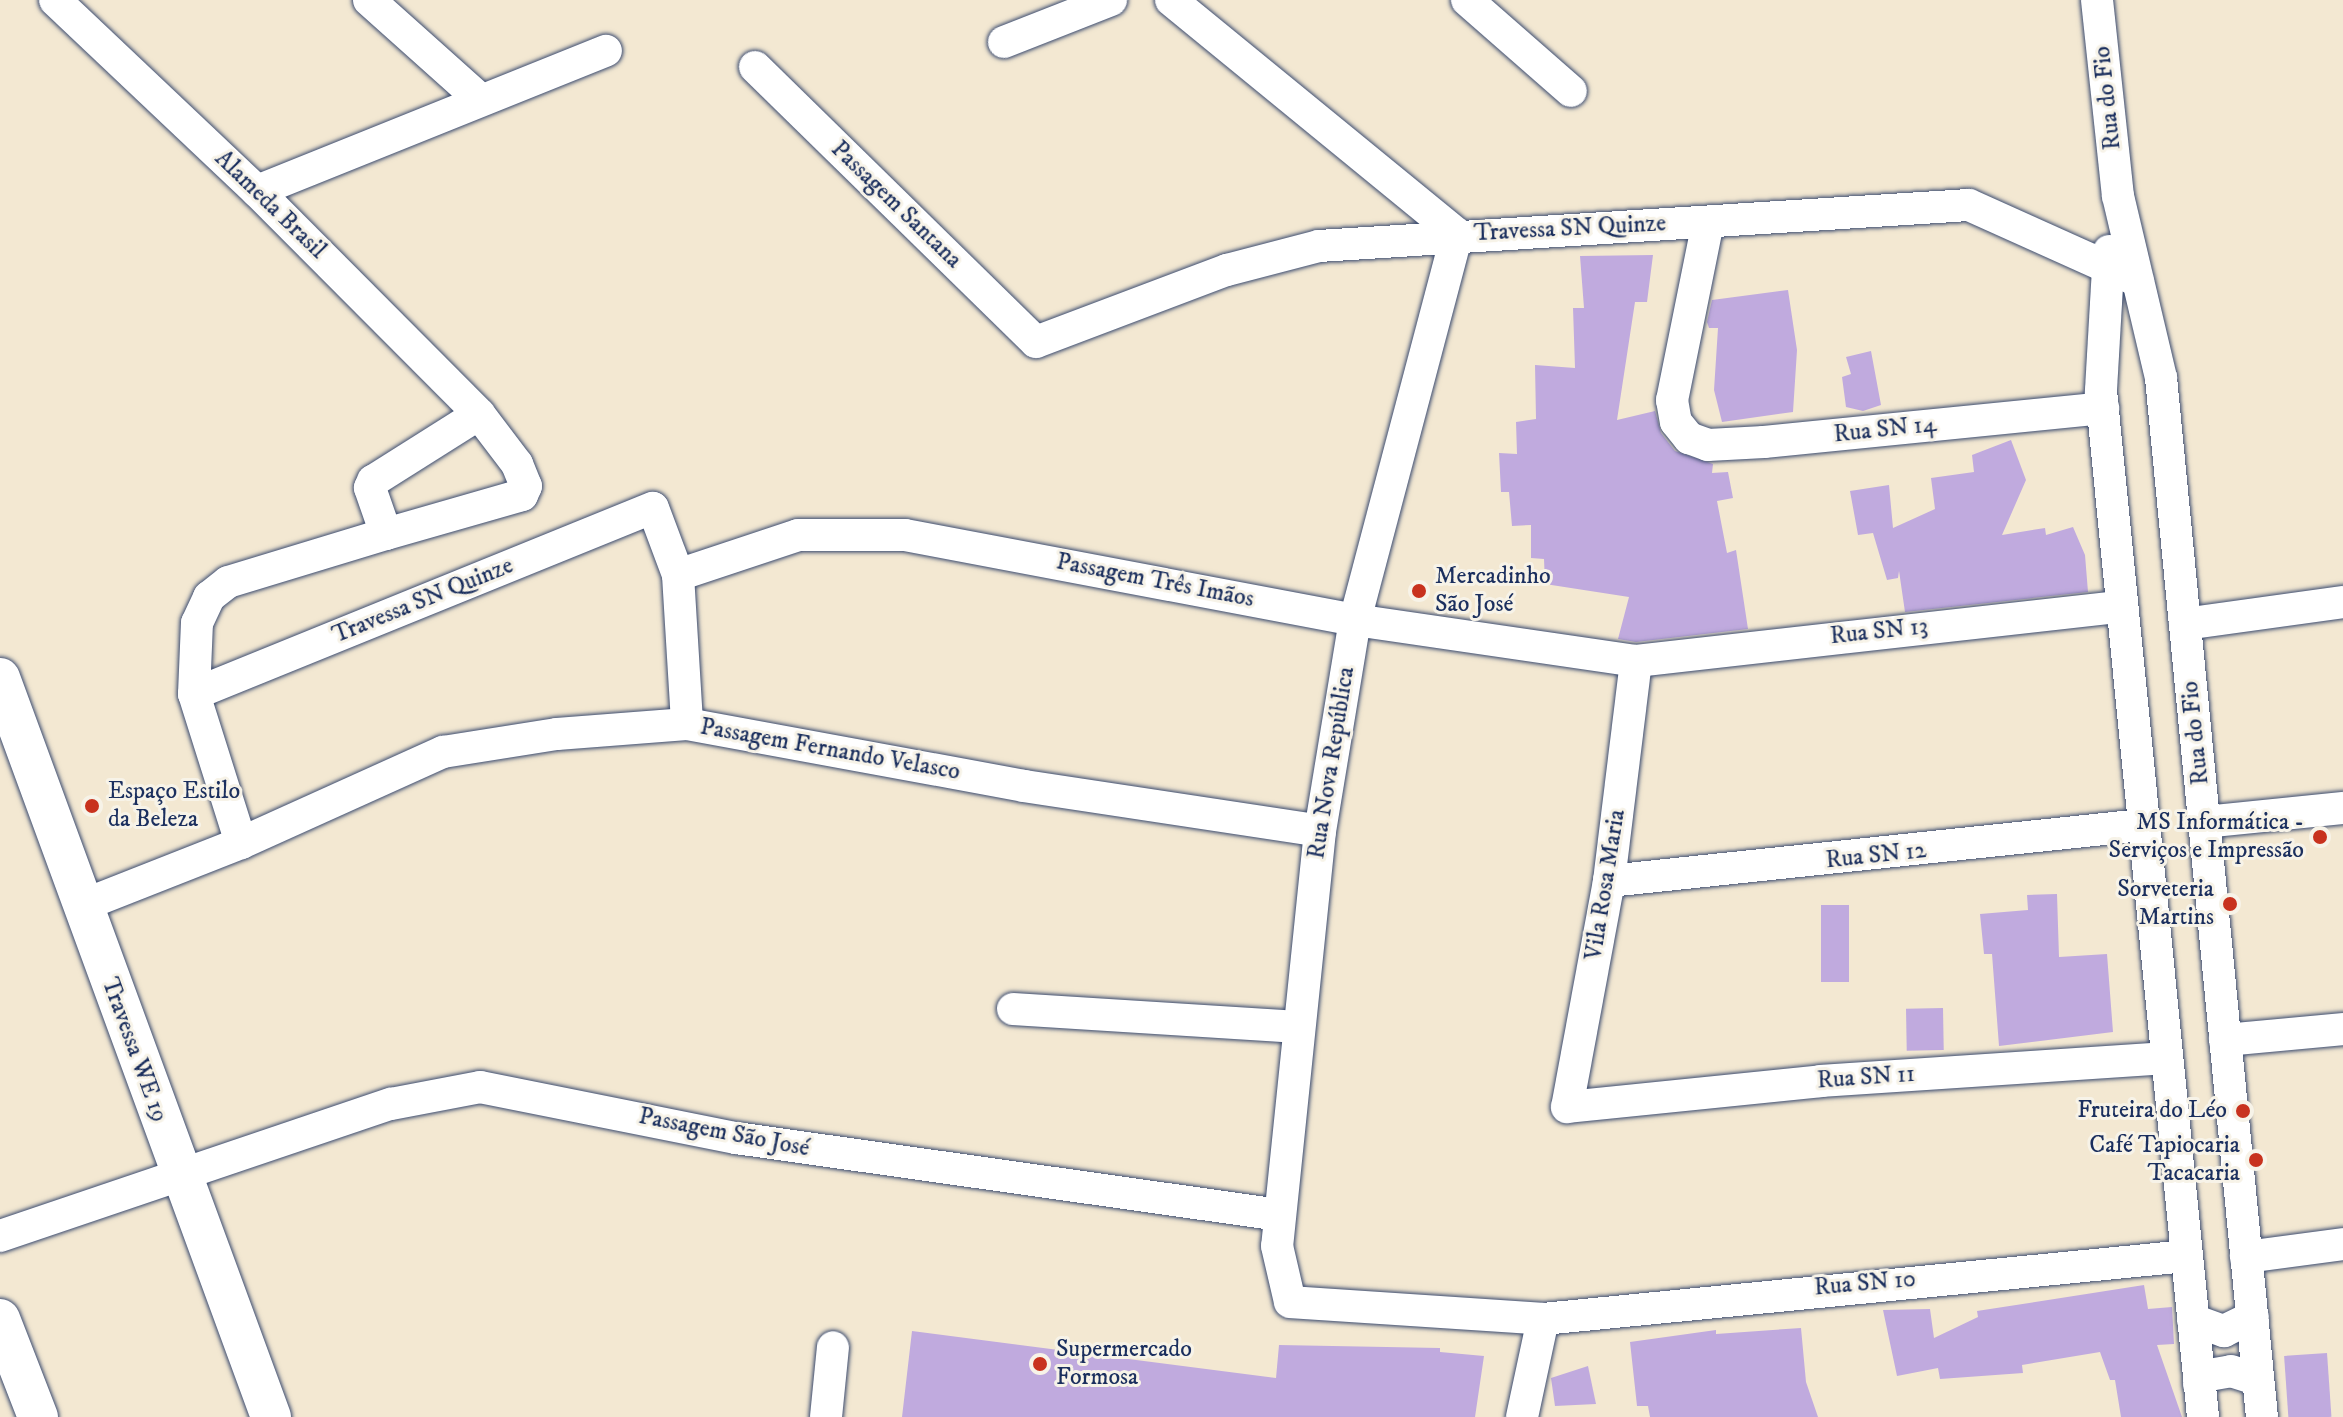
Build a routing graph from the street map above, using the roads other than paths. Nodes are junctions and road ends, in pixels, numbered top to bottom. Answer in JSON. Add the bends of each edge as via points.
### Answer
{"nodes":[{"id":1,"x":55,"y":0,"type":"edge"},
{"id":2,"x":369,"y":0,"type":"edge"},
{"id":3,"x":1111,"y":0,"type":"edge"},
{"id":4,"x":1171,"y":0,"type":"edge"},
{"id":5,"x":1467,"y":0,"type":"edge"},
{"id":6,"x":2097,"y":0,"type":"edge"},
{"id":7,"x":1004,"y":42,"type":"dead end"},
{"id":8,"x":606,"y":51,"type":"dead end"},
{"id":9,"x":755,"y":67,"type":"dead end"},
{"id":10,"x":1571,"y":91,"type":"dead end"},
{"id":11,"x":481,"y":100,"type":"junction"},
{"id":12,"x":257,"y":191,"type":"junction"},
{"id":13,"x":2118,"y":196,"type":"junction"},
{"id":14,"x":1708,"y":222,"type":"junction"},
{"id":15,"x":1457,"y":234,"type":"junction"},
{"id":16,"x":2106,"y":270,"type":"junction"},
{"id":17,"x":2138,"y":281,"type":"junction"},
{"id":18,"x":1036,"y":342,"type":"joint"},
{"id":19,"x":2103,"y":408,"type":"junction"},
{"id":20,"x":479,"y":414,"type":"junction"},
{"id":21,"x":386,"y":534,"type":"junction"},
{"id":22,"x":678,"y":575,"type":"junction"},
{"id":23,"x":2343,"y":602,"type":"edge"},
{"id":24,"x":2121,"y":607,"type":"junction"},
{"id":25,"x":1355,"y":620,"type":"junction"},
{"id":26,"x":2185,"y":624,"type":"junction"},
{"id":27,"x":1636,"y":661,"type":"junction"},
{"id":28,"x":1,"y":680,"type":"edge"},
{"id":29,"x":194,"y":694,"type":"junction"},
{"id":30,"x":687,"y":724,"type":"junction"},
{"id":31,"x":2343,"y":808,"type":"edge"},
{"id":32,"x":2204,"y":822,"type":"junction"},
{"id":33,"x":2142,"y":825,"type":"junction"},
{"id":34,"x":1320,"y":831,"type":"junction"},
{"id":35,"x":241,"y":843,"type":"junction"},
{"id":36,"x":1609,"y":881,"type":"junction"},
{"id":37,"x":81,"y":906,"type":"junction"},
{"id":38,"x":1013,"y":1009,"type":"dead end"},
{"id":39,"x":1298,"y":1027,"type":"junction"},
{"id":40,"x":2343,"y":1029,"type":"edge"},
{"id":41,"x":2225,"y":1040,"type":"junction"},
{"id":42,"x":2166,"y":1058,"type":"junction"},
{"id":43,"x":1567,"y":1107,"type":"joint"},
{"id":44,"x":180,"y":1177,"type":"junction"},
{"id":45,"x":1280,"y":1215,"type":"junction"},
{"id":46,"x":0,"y":1236,"type":"edge"},
{"id":47,"x":2343,"y":1244,"type":"edge"},
{"id":48,"x":2187,"y":1256,"type":"junction"},
{"id":49,"x":2246,"y":1257,"type":"junction"},
{"id":50,"x":1290,"y":1302,"type":"joint"},
{"id":51,"x":2253,"y":1317,"type":"junction"},
{"id":52,"x":0,"y":1319,"type":"edge"},
{"id":53,"x":1543,"y":1319,"type":"junction"},
{"id":54,"x":2193,"y":1320,"type":"junction"},
{"id":55,"x":833,"y":1347,"type":"dead end"},
{"id":56,"x":2258,"y":1380,"type":"junction"},
{"id":57,"x":2199,"y":1384,"type":"junction"},
{"id":58,"x":38,"y":1417,"type":"edge"},
{"id":59,"x":271,"y":1417,"type":"edge"},
{"id":60,"x":826,"y":1417,"type":"edge"},
{"id":61,"x":1522,"y":1417,"type":"edge"},
{"id":62,"x":2203,"y":1417,"type":"edge"},
{"id":63,"x":2262,"y":1417,"type":"edge"}],
"edges":[{"from":1,"to":12,"type":"street","name":"Alameda Brasil"},
{"from":2,"to":11,"type":"street"},
{"from":3,"to":7,"type":"street"},
{"from":4,"to":15,"type":"street"},
{"from":5,"to":10,"type":"street"},
{"from":6,"to":13,"type":"street","name":"Rua do Fio"},
{"from":8,"to":11,"type":"street"},
{"from":9,"to":18,"type":"street","name":"Passagem Santana"},
{"from":11,"to":12,"type":"street"},
{"from":12,"to":20,"type":"street","name":"Alameda Brasil"},
{"from":13,"to":16,"type":"street","name":"Rua do Fio"},
{"from":13,"to":17,"type":"street","name":"Rua do Fio"},
{"from":14,"to":15,"type":"street","name":"Travessa SN Quinze"},
{"from":14,"to":16,"type":"street","name":"Travessa SN Quinze","via":[[1969,205]]},
{"from":14,"to":19,"type":"street","name":"Rua SN 14","via":[[1674,387],[1676,422],[1689,438],[1708,445]]},
{"from":15,"to":18,"type":"street","name":"Travessa SN Quinze","via":[[1319,246],[1277,255]]},
{"from":15,"to":25,"type":"street","name":"Rua Nova República"},
{"from":16,"to":17,"type":"street","name":"Travessa SN Quinze"},
{"from":16,"to":19,"type":"street","name":"Rua do Fio"},
{"from":17,"to":26,"type":"street","name":"Rua do Fio","via":[[2161,378]]},
{"from":19,"to":24,"type":"street","name":"Rua do Fio"},
{"from":20,"to":21,"type":"street","via":[[373,481],[370,488]]},
{"from":20,"to":21,"type":"street","name":"Alameda Brasil","via":[[517,464],[525,493]]},
{"from":21,"to":29,"type":"street","via":[[228,582],[209,597],[197,623]]},
{"from":22,"to":25,"type":"street","name":"Passagem Três Imãos","via":[[798,535],[905,535]]},
{"from":22,"to":29,"type":"street","name":"Travessa SN Quinze","via":[[653,508]]},
{"from":22,"to":30,"type":"street"},
{"from":23,"to":26,"type":"street"},
{"from":24,"to":27,"type":"street","name":"Rua SN 13"},
{"from":24,"to":33,"type":"street","name":"Rua do Fio"},
{"from":25,"to":27,"type":"street","name":"Passagem Três Imãos"},
{"from":25,"to":34,"type":"street","name":"Rua Nova República"},
{"from":26,"to":32,"type":"street","name":"Rua do Fio"},
{"from":27,"to":36,"type":"street","name":"Vila Rosa Maria"},
{"from":28,"to":37,"type":"main road","name":"Travessa WE 19"},
{"from":29,"to":35,"type":"street"},
{"from":30,"to":34,"type":"street","name":"Passagem Fernando Velasco","via":[[1024,786]]},
{"from":30,"to":35,"type":"street","name":"Passagem Fernando Velasco","via":[[557,734],[443,752]]},
{"from":31,"to":32,"type":"street"},
{"from":32,"to":41,"type":"street","name":"Rua do Fio"},
{"from":33,"to":36,"type":"street","name":"Rua SN 12"},
{"from":33,"to":42,"type":"street","name":"Rua do Fio"},
{"from":34,"to":39,"type":"street","name":"Rua Nova República"},
{"from":35,"to":37,"type":"street","name":"Passagem Fernando Velasco"},
{"from":36,"to":43,"type":"street","name":"Vila Rosa Maria"},
{"from":37,"to":44,"type":"main road","name":"Travessa WE 19"},
{"from":38,"to":39,"type":"street"},
{"from":39,"to":45,"type":"street","name":"Rua Nova República"},
{"from":40,"to":41,"type":"street"},
{"from":41,"to":49,"type":"street","name":"Rua do Fio"},
{"from":42,"to":43,"type":"street","name":"Rua SN 11","via":[[1821,1081]]},
{"from":42,"to":48,"type":"street","name":"Rua do Fio"},
{"from":44,"to":45,"type":"street","name":"Passagem São José","via":[[391,1104],[480,1087],[736,1138]]},
{"from":44,"to":46,"type":"street","name":"Passagem São José"},
{"from":44,"to":59,"type":"main road","name":"Travessa WE 19"},
{"from":45,"to":50,"type":"street","name":"Rua Nova República","via":[[1277,1246]]},
{"from":47,"to":49,"type":"street"},
{"from":48,"to":53,"type":"street","name":"Rua SN 10"},
{"from":48,"to":54,"type":"street","name":"Rua do Fio"},
{"from":49,"to":51,"type":"street","name":"Rua do Fio"},
{"from":50,"to":53,"type":"street","name":"Rua SN 10"},
{"from":51,"to":54,"type":"street","via":[[2224,1331]]},
{"from":51,"to":56,"type":"street","name":"Rua do Fio"},
{"from":52,"to":58,"type":"main road"},
{"from":53,"to":61,"type":"street"},
{"from":54,"to":57,"type":"street","name":"Rua do Fio"},
{"from":55,"to":60,"type":"street"},
{"from":56,"to":57,"type":"street","via":[[2231,1371],[2209,1375]]},
{"from":56,"to":63,"type":"street","name":"Rua do Fio"},
{"from":57,"to":62,"type":"street","name":"Rua do Fio"}]}
